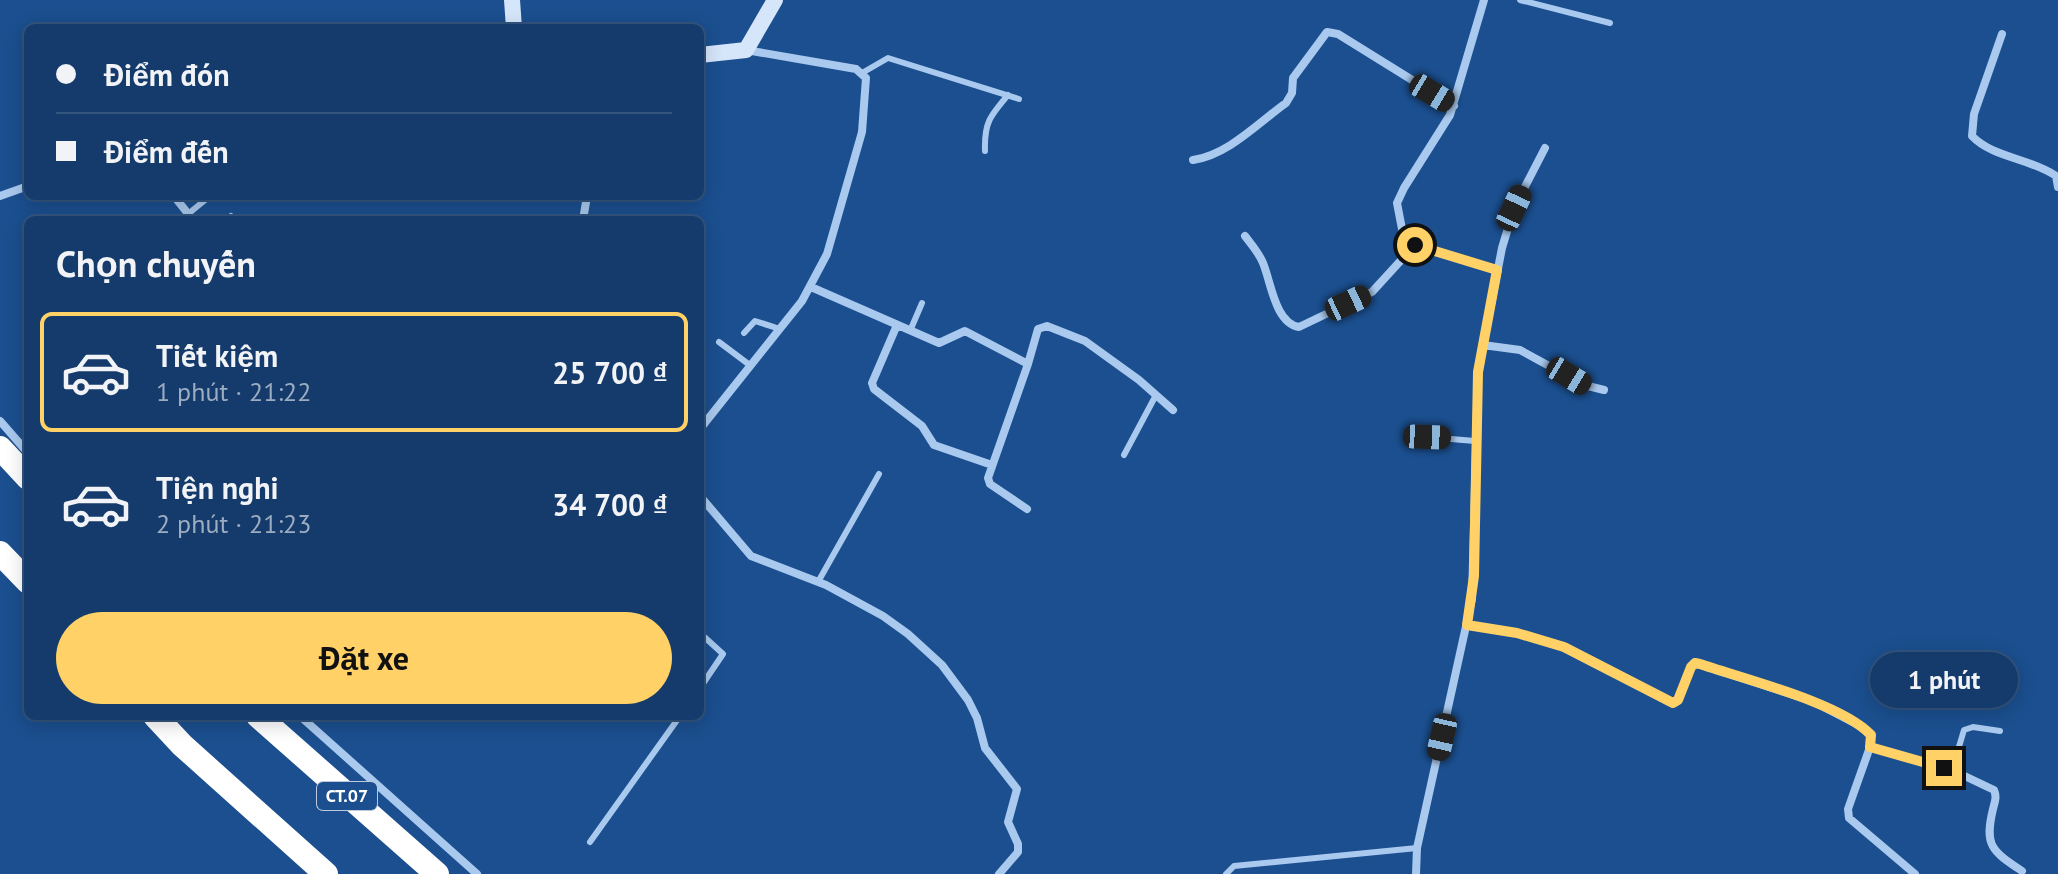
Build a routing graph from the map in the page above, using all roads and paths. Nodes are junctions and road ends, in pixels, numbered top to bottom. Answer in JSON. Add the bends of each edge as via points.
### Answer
{"nodes":[{"id":1,"x":512,"y":0,"type":"edge"},
{"id":2,"x":775,"y":0,"type":"edge"},
{"id":3,"x":1484,"y":0,"type":"edge"},
{"id":4,"x":1520,"y":0,"type":"edge"},
{"id":5,"x":1610,"y":23,"type":"dead end"},
{"id":6,"x":514,"y":24,"type":"edge"},
{"id":7,"x":2002,"y":34,"type":"dead end"},
{"id":8,"x":746,"y":50,"type":"junction"},
{"id":9,"x":704,"y":55,"type":"edge"},
{"id":10,"x":862,"y":73,"type":"junction"},
{"id":11,"x":1008,"y":95,"type":"junction"},
{"id":12,"x":1019,"y":99,"type":"dead end"},
{"id":13,"x":1454,"y":106,"type":"junction"},
{"id":14,"x":1545,"y":148,"type":"dead end"},
{"id":15,"x":985,"y":151,"type":"dead end"},
{"id":16,"x":1193,"y":160,"type":"dead end"},
{"id":17,"x":2057,"y":172,"type":"edge"},
{"id":18,"x":24,"y":187,"type":"edge"},
{"id":19,"x":2058,"y":187,"type":"edge"},
{"id":20,"x":0,"y":196,"type":"edge"},
{"id":21,"x":177,"y":200,"type":"edge"},
{"id":22,"x":206,"y":200,"type":"edge"},
{"id":23,"x":189,"y":216,"type":"edge"},
{"id":24,"x":191,"y":216,"type":"edge"},
{"id":25,"x":1245,"y":236,"type":"dead end"},
{"id":26,"x":1415,"y":245,"type":"junction"},
{"id":27,"x":1497,"y":270,"type":"junction"},
{"id":28,"x":811,"y":287,"type":"junction"},
{"id":29,"x":922,"y":303,"type":"dead end"},
{"id":30,"x":897,"y":325,"type":"junction"},
{"id":31,"x":780,"y":329,"type":"junction"},
{"id":32,"x":910,"y":331,"type":"junction"},
{"id":33,"x":744,"y":333,"type":"dead end"},
{"id":34,"x":719,"y":342,"type":"dead end"},
{"id":35,"x":1483,"y":345,"type":"junction"},
{"id":36,"x":1028,"y":364,"type":"junction"},
{"id":37,"x":751,"y":366,"type":"junction"},
{"id":38,"x":1604,"y":390,"type":"dead end"},
{"id":39,"x":1156,"y":395,"type":"junction"},
{"id":40,"x":1173,"y":410,"type":"dead end"},
{"id":41,"x":0,"y":421,"type":"edge"},
{"id":42,"x":704,"y":424,"type":"edge"},
{"id":43,"x":1427,"y":437,"type":"dead end"},
{"id":44,"x":1475,"y":441,"type":"junction"},
{"id":45,"x":0,"y":448,"type":"edge"},
{"id":46,"x":24,"y":448,"type":"edge"},
{"id":47,"x":1124,"y":455,"type":"dead end"},
{"id":48,"x":992,"y":465,"type":"junction"},
{"id":49,"x":24,"y":474,"type":"edge"},
{"id":50,"x":879,"y":474,"type":"dead end"},
{"id":51,"x":704,"y":501,"type":"edge"},
{"id":52,"x":1027,"y":509,"type":"dead end"},
{"id":53,"x":0,"y":553,"type":"edge"},
{"id":54,"x":24,"y":578,"type":"edge"},
{"id":55,"x":818,"y":582,"type":"junction"},
{"id":56,"x":1467,"y":625,"type":"junction"},
{"id":57,"x":704,"y":637,"type":"edge"},
{"id":58,"x":704,"y":682,"type":"edge"},
{"id":59,"x":159,"y":720,"type":"edge"},
{"id":60,"x":263,"y":720,"type":"edge"},
{"id":61,"x":304,"y":720,"type":"edge"},
{"id":62,"x":677,"y":720,"type":"edge"},
{"id":63,"x":2000,"y":731,"type":"dead end"},
{"id":64,"x":1870,"y":747,"type":"junction"},
{"id":65,"x":1952,"y":770,"type":"junction"},
{"id":66,"x":590,"y":842,"type":"dead end"},
{"id":67,"x":1417,"y":848,"type":"junction"},
{"id":68,"x":2022,"y":871,"type":"dead end"},
{"id":69,"x":326,"y":874,"type":"edge"},
{"id":70,"x":437,"y":874,"type":"edge"},
{"id":71,"x":477,"y":874,"type":"edge"},
{"id":72,"x":999,"y":874,"type":"edge"},
{"id":73,"x":1226,"y":874,"type":"edge"},
{"id":74,"x":1416,"y":874,"type":"edge"},
{"id":75,"x":1915,"y":874,"type":"edge"}],
"edges":[{"from":1,"to":6,"type":"street"},
{"from":2,"to":8,"type":"street"},
{"from":3,"to":13,"type":"street"},
{"from":4,"to":5,"type":"lane"},
{"from":7,"to":17,"type":"street","via":[[1974,114],[1972,136],[1986,147]]},
{"from":8,"to":9,"type":"street"},
{"from":8,"to":10,"type":"street"},
{"from":10,"to":11,"type":"lane","via":[[888,58]]},
{"from":10,"to":28,"type":"street","via":[[862,132],[827,254]]},
{"from":11,"to":12,"type":"lane"},
{"from":11,"to":15,"type":"lane","via":[[987,124]]},
{"from":13,"to":16,"type":"street","via":[[1327,32],[1293,78],[1286,103],[1221,151]]},
{"from":13,"to":26,"type":"street","via":[[1397,203],[1402,229]]},
{"from":14,"to":27,"type":"street","via":[[1514,208]]},
{"from":17,"to":19,"type":"street"},
{"from":18,"to":20,"type":"street"},
{"from":21,"to":23,"type":"street"},
{"from":22,"to":24,"type":"lane"},
{"from":25,"to":26,"type":"street","via":[[1259,253],[1283,314],[1299,327],[1372,292]]},
{"from":26,"to":27,"type":"street"},
{"from":27,"to":35,"type":"street"},
{"from":28,"to":30,"type":"street"},
{"from":28,"to":31,"type":"street"},
{"from":29,"to":32,"type":"lane"},
{"from":30,"to":32,"type":"street"},
{"from":30,"to":48,"type":"street","via":[[874,389],[922,426],[934,445]]},
{"from":31,"to":33,"type":"lane","via":[[755,321]]},
{"from":31,"to":37,"type":"street"},
{"from":32,"to":36,"type":"street","via":[[939,343],[965,331]]},
{"from":34,"to":37,"type":"lane"},
{"from":35,"to":38,"type":"street","via":[[1520,350],[1584,385]]},
{"from":35,"to":44,"type":"street"},
{"from":36,"to":39,"type":"street","via":[[1038,329],[1047,326],[1085,341]]},
{"from":36,"to":48,"type":"street"},
{"from":37,"to":42,"type":"street"},
{"from":39,"to":40,"type":"street"},
{"from":39,"to":47,"type":"lane"},
{"from":41,"to":46,"type":"street"},
{"from":43,"to":44,"type":"lane"},
{"from":44,"to":56,"type":"street","via":[[1474,576]]},
{"from":45,"to":49,"type":"highway"},
{"from":48,"to":52,"type":"street","via":[[990,484]]},
{"from":50,"to":55,"type":"lane"},
{"from":51,"to":55,"type":"street","via":[[751,556]]},
{"from":53,"to":54,"type":"highway"},
{"from":55,"to":72,"type":"street","via":[[908,634],[942,665],[968,700],[985,748],[1017,789],[1008,822],[1018,852]]},
{"from":56,"to":64,"type":"street","via":[[1564,647],[1673,703],[1691,667],[1700,664],[1826,707],[1864,728],[1871,735]]},
{"from":56,"to":67,"type":"street"},
{"from":57,"to":58,"type":"lane","via":[[723,654]]},
{"from":59,"to":69,"type":"highway"},
{"from":60,"to":70,"type":"highway","number":"CT.07"},
{"from":61,"to":71,"type":"street"},
{"from":62,"to":66,"type":"lane"},
{"from":63,"to":65,"type":"lane","via":[[1964,730]]},
{"from":64,"to":65,"type":"street"},
{"from":64,"to":75,"type":"street","via":[[1849,818]]},
{"from":65,"to":68,"type":"street","via":[[1994,790],[1989,842],[1994,852]]},
{"from":67,"to":73,"type":"lane","via":[[1234,866]]},
{"from":67,"to":74,"type":"street"}]}
